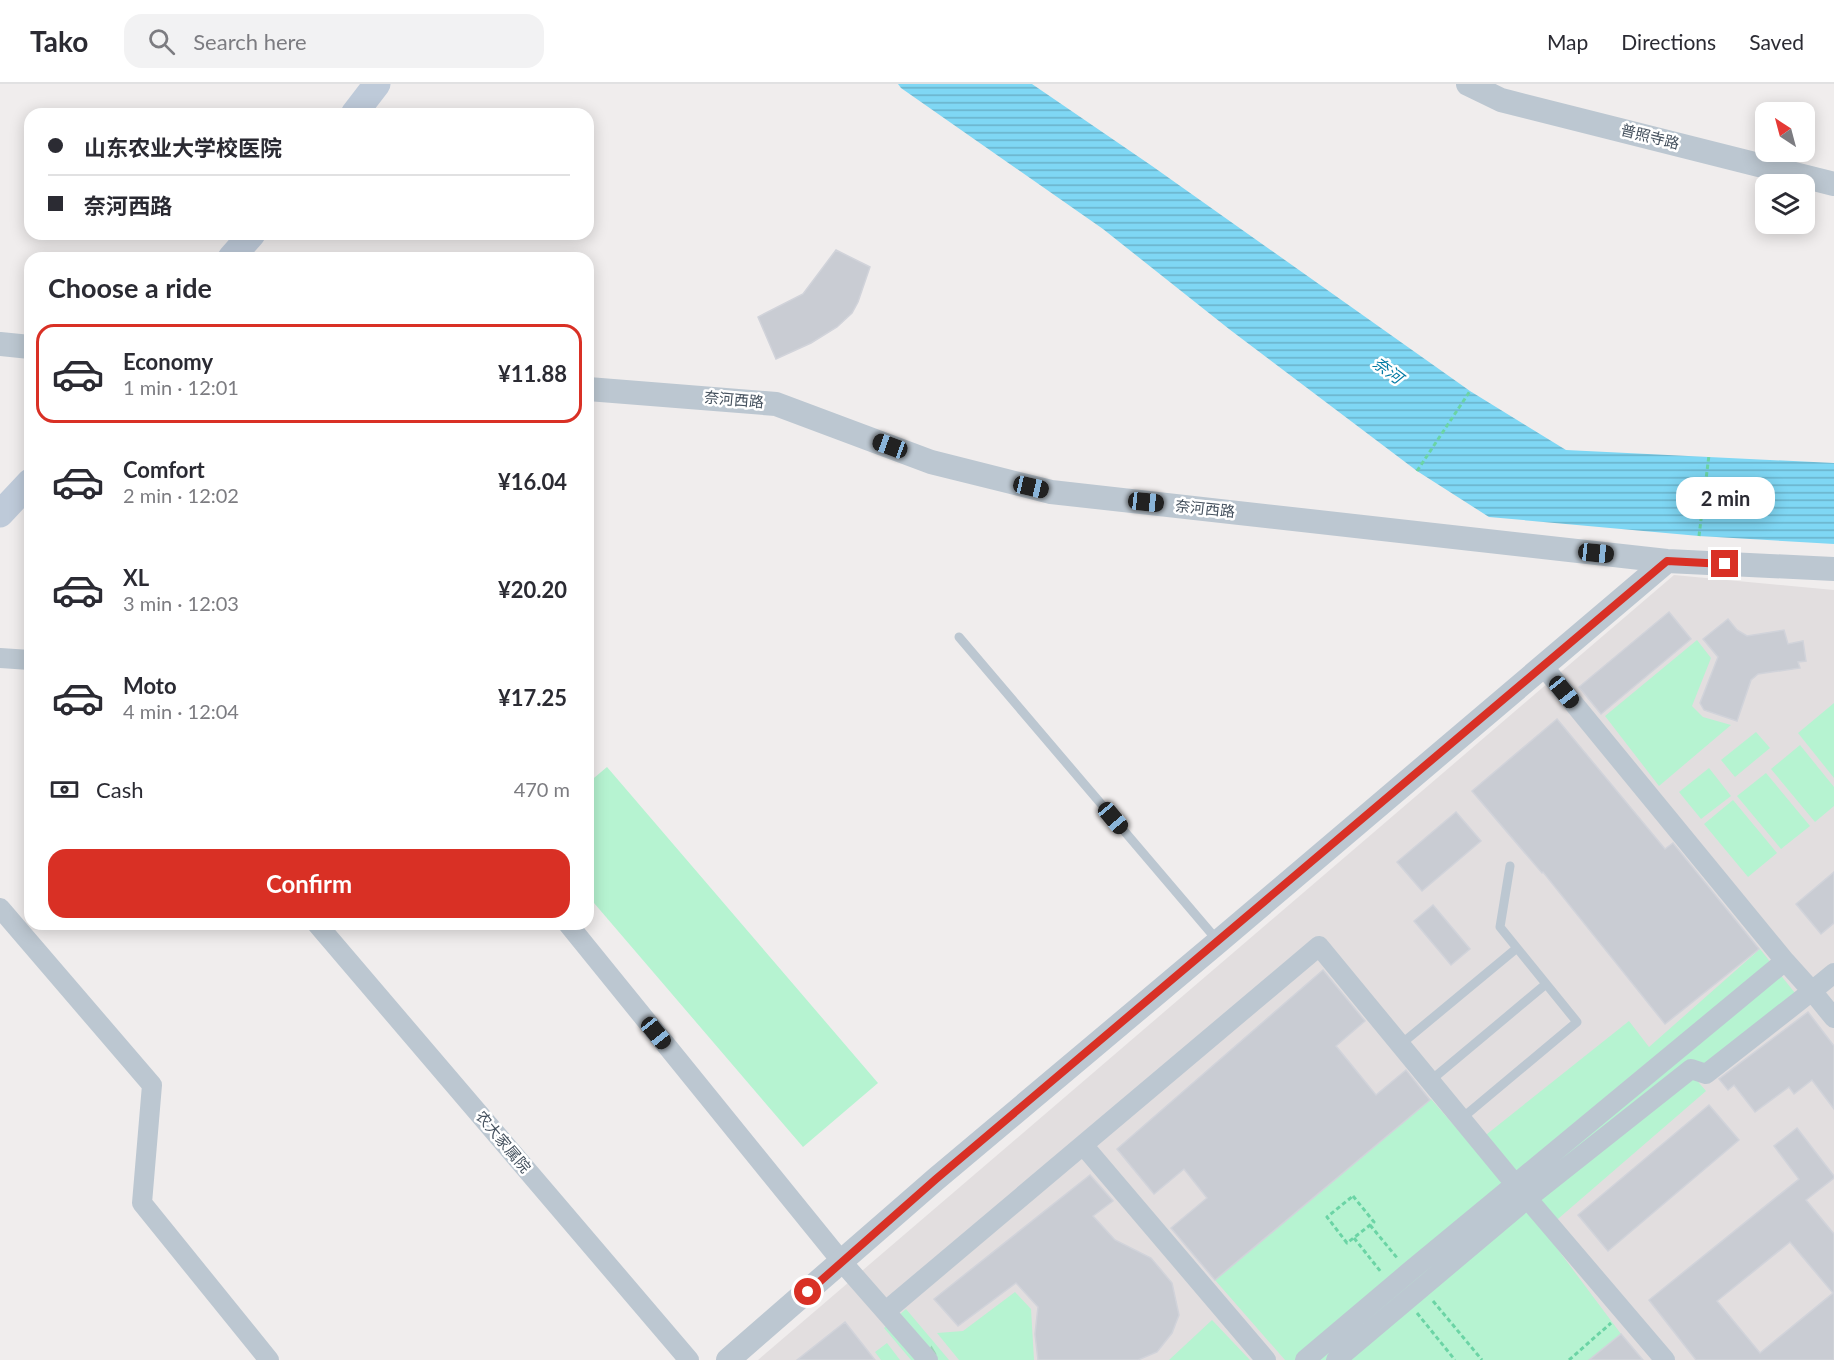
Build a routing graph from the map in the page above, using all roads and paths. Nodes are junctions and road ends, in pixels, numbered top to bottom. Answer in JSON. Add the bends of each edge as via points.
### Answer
{"nodes":[{"id":1,"x":377,"y":84,"type":"edge"},
{"id":2,"x":1468,"y":84,"type":"edge"},
{"id":3,"x":359,"y":108,"type":"edge"},
{"id":4,"x":1834,"y":184,"type":"edge"},
{"id":5,"x":247,"y":240,"type":"edge"},
{"id":6,"x":236,"y":252,"type":"edge"},
{"id":7,"x":0,"y":344,"type":"edge"},
{"id":8,"x":24,"y":346,"type":"edge"},
{"id":9,"x":594,"y":389,"type":"edge"},
{"id":10,"x":1470,"y":392,"type":"dead end"},
{"id":11,"x":1709,"y":455,"type":"dead end"},
{"id":12,"x":1417,"y":471,"type":"dead end"},
{"id":13,"x":24,"y":488,"type":"edge"},
{"id":14,"x":0,"y":514,"type":"edge"},
{"id":15,"x":1700,"y":536,"type":"dead end"},
{"id":16,"x":1667,"y":561,"type":"junction"},
{"id":17,"x":1834,"y":569,"type":"edge"},
{"id":18,"x":959,"y":637,"type":"dead end"},
{"id":19,"x":0,"y":658,"type":"edge"},
{"id":20,"x":24,"y":660,"type":"edge"},
{"id":21,"x":1543,"y":666,"type":"junction"},
{"id":22,"x":1510,"y":866,"type":"dead end"},
{"id":23,"x":0,"y":908,"type":"edge"},
{"id":24,"x":322,"y":930,"type":"edge"},
{"id":25,"x":573,"y":930,"type":"edge"},
{"id":26,"x":1218,"y":942,"type":"junction"},
{"id":27,"x":1517,"y":948,"type":"junction"},
{"id":28,"x":1785,"y":961,"type":"junction"},
{"id":29,"x":1834,"y":973,"type":"edge"},
{"id":30,"x":1546,"y":984,"type":"junction"},
{"id":31,"x":1812,"y":991,"type":"junction"},
{"id":32,"x":1834,"y":1018,"type":"edge"},
{"id":33,"x":1400,"y":1045,"type":"junction"},
{"id":34,"x":1430,"y":1081,"type":"junction"},
{"id":35,"x":1461,"y":1119,"type":"junction"},
{"id":36,"x":1083,"y":1145,"type":"junction"},
{"id":37,"x":1521,"y":1192,"type":"junction"},
{"id":38,"x":1327,"y":1217,"type":"joint"},
{"id":39,"x":842,"y":1262,"type":"junction"},
{"id":40,"x":886,"y":1311,"type":"junction"},
{"id":41,"x":1624,"y":1312,"type":"junction"},
{"id":42,"x":269,"y":1360,"type":"edge"},
{"id":43,"x":689,"y":1360,"type":"edge"},
{"id":44,"x":728,"y":1360,"type":"edge"},
{"id":45,"x":928,"y":1360,"type":"edge"},
{"id":46,"x":1266,"y":1360,"type":"edge"},
{"id":47,"x":1305,"y":1360,"type":"edge"},
{"id":48,"x":1336,"y":1360,"type":"edge"},
{"id":49,"x":1569,"y":1360,"type":"edge"},
{"id":50,"x":1665,"y":1360,"type":"edge"}],
"edges":[{"from":1,"to":3,"type":"main road"},
{"from":2,"to":4,"type":"street","name":"普照寺路","via":[[1501,100]]},
{"from":5,"to":6,"type":"main road"},
{"from":7,"to":8,"type":"street"},
{"from":9,"to":16,"type":"street","name":"奈河西路","via":[[776,404],[931,462],[1051,492]]},
{"from":10,"to":12,"type":"path"},
{"from":11,"to":15,"type":"path"},
{"from":13,"to":14,"type":"main road"},
{"from":16,"to":17,"type":"street","name":"奈河西路"},
{"from":16,"to":21,"type":"street"},
{"from":18,"to":26,"type":"lane"},
{"from":19,"to":20,"type":"street"},
{"from":21,"to":26,"type":"street"},
{"from":21,"to":28,"type":"street"},
{"from":22,"to":27,"type":"lane","via":[[1500,927]]},
{"from":23,"to":42,"type":"street","via":[[152,1085],[142,1203]]},
{"from":24,"to":43,"type":"street","name":"农大家属院"},
{"from":25,"to":39,"type":"street"},
{"from":26,"to":39,"type":"street"},
{"from":27,"to":30,"type":"lane"},
{"from":27,"to":33,"type":"lane"},
{"from":28,"to":31,"type":"street"},
{"from":28,"to":37,"type":"street"},
{"from":29,"to":31,"type":"street"},
{"from":30,"to":34,"type":"lane"},
{"from":30,"to":35,"type":"lane","via":[[1576,1022]]},
{"from":31,"to":32,"type":"street"},
{"from":31,"to":37,"type":"street","via":[[1706,1074],[1691,1069]]},
{"from":33,"to":34,"type":"street"},
{"from":33,"to":36,"type":"street","via":[[1319,946]]},
{"from":34,"to":35,"type":"street"},
{"from":35,"to":37,"type":"street"},
{"from":36,"to":40,"type":"street"},
{"from":36,"to":46,"type":"street"},
{"from":37,"to":41,"type":"street"},
{"from":37,"to":47,"type":"street"},
{"from":37,"to":48,"type":"street"},
{"from":38,"to":38,"type":"path","via":[[1347,1244],[1374,1222],[1353,1196]]},
{"from":39,"to":40,"type":"street"},
{"from":39,"to":44,"type":"street"},
{"from":40,"to":45,"type":"street"},
{"from":41,"to":49,"type":"path"},
{"from":41,"to":50,"type":"street"}]}
